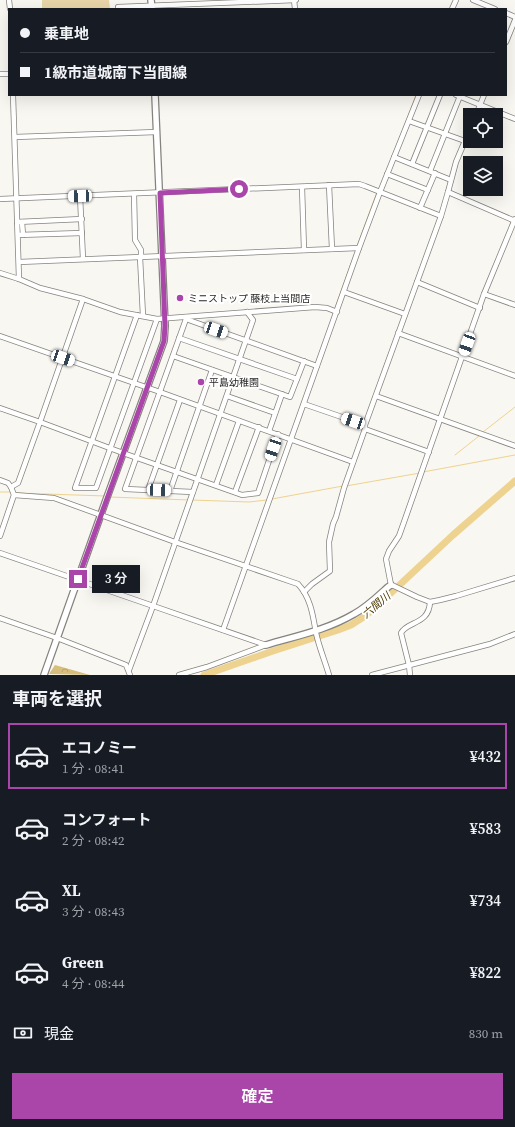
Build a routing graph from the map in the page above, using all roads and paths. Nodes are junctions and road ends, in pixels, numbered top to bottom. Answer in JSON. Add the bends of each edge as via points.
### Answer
{"nodes":[{"id":1,"x":295,"y":0,"type":"edge"},
{"id":2,"x":473,"y":0,"type":"edge"},
{"id":3,"x":152,"y":5,"type":"edge"},
{"id":4,"x":118,"y":8,"type":"edge"},
{"id":5,"x":493,"y":8,"type":"edge"},
{"id":6,"x":515,"y":18,"type":"edge"},
{"id":7,"x":507,"y":39,"type":"edge"},
{"id":8,"x":13,"y":96,"type":"edge"},
{"id":9,"x":155,"y":96,"type":"edge"},
{"id":10,"x":419,"y":96,"type":"edge"},
{"id":11,"x":440,"y":96,"type":"edge"},
{"id":12,"x":458,"y":96,"type":"edge"},
{"id":13,"x":484,"y":96,"type":"edge"},
{"id":14,"x":480,"y":105,"type":"junction"},
{"id":15,"x":479,"y":108,"type":"edge"},
{"id":16,"x":515,"y":119,"type":"edge"},
{"id":17,"x":409,"y":121,"type":"junction"},
{"id":18,"x":427,"y":127,"type":"junction"},
{"id":19,"x":157,"y":132,"type":"junction"},
{"id":20,"x":445,"y":134,"type":"junction"},
{"id":21,"x":14,"y":137,"type":"junction"},
{"id":22,"x":463,"y":140,"type":"edge"},
{"id":23,"x":463,"y":146,"type":"edge"},
{"id":24,"x":394,"y":157,"type":"junction"},
{"id":25,"x":412,"y":164,"type":"junction"},
{"id":26,"x":432,"y":172,"type":"junction"},
{"id":27,"x":387,"y":174,"type":"junction"},
{"id":28,"x":452,"y":180,"type":"junction"},
{"id":29,"x":302,"y":186,"type":"junction"},
{"id":30,"x":329,"y":186,"type":"junction"},
{"id":31,"x":428,"y":190,"type":"junction"},
{"id":32,"x":378,"y":191,"type":"junction"},
{"id":33,"x":448,"y":192,"type":"junction"},
{"id":34,"x":160,"y":193,"type":"junction"},
{"id":35,"x":134,"y":194,"type":"junction"},
{"id":36,"x":80,"y":196,"type":"junction"},
{"id":37,"x":16,"y":198,"type":"junction"},
{"id":38,"x":0,"y":199,"type":"edge"},
{"id":39,"x":420,"y":208,"type":"junction"},
{"id":40,"x":441,"y":216,"type":"junction"},
{"id":41,"x":82,"y":219,"type":"junction"},
{"id":42,"x":515,"y":220,"type":"edge"},
{"id":43,"x":20,"y":222,"type":"junction"},
{"id":44,"x":82,"y":233,"type":"junction"},
{"id":45,"x":20,"y":235,"type":"junction"},
{"id":46,"x":359,"y":248,"type":"junction"},
{"id":47,"x":332,"y":249,"type":"junction"},
{"id":48,"x":304,"y":250,"type":"junction"},
{"id":49,"x":162,"y":256,"type":"junction"},
{"id":50,"x":141,"y":257,"type":"junction"},
{"id":51,"x":83,"y":259,"type":"junction"},
{"id":52,"x":19,"y":262,"type":"junction"},
{"id":53,"x":0,"y":273,"type":"edge"},
{"id":54,"x":19,"y":279,"type":"junction"},
{"id":55,"x":417,"y":282,"type":"junction"},
{"id":56,"x":344,"y":292,"type":"junction"},
{"id":57,"x":484,"y":294,"type":"junction"},
{"id":58,"x":83,"y":299,"type":"junction"},
{"id":59,"x":515,"y":305,"type":"edge"},
{"id":60,"x":480,"y":308,"type":"junction"},
{"id":61,"x":247,"y":312,"type":"junction"},
{"id":62,"x":337,"y":312,"type":"junction"},
{"id":63,"x":405,"y":314,"type":"junction"},
{"id":64,"x":137,"y":315,"type":"junction"},
{"id":65,"x":143,"y":316,"type":"junction"},
{"id":66,"x":186,"y":318,"type":"junction"},
{"id":67,"x":157,"y":319,"type":"junction"},
{"id":68,"x":165,"y":319,"type":"junction"},
{"id":69,"x":398,"y":333,"type":"junction"},
{"id":70,"x":0,"y":336,"type":"edge"},
{"id":71,"x":179,"y":338,"type":"junction"},
{"id":72,"x":246,"y":340,"type":"junction"},
{"id":73,"x":173,"y":356,"type":"junction"},
{"id":74,"x":463,"y":356,"type":"junction"},
{"id":75,"x":63,"y":358,"type":"junction"},
{"id":76,"x":240,"y":359,"type":"junction"},
{"id":77,"x":304,"y":361,"type":"junction"},
{"id":78,"x":317,"y":366,"type":"junction"},
{"id":79,"x":212,"y":370,"type":"junction"},
{"id":80,"x":115,"y":376,"type":"junction"},
{"id":81,"x":515,"y":376,"type":"edge"},
{"id":82,"x":234,"y":377,"type":"junction"},
{"id":83,"x":297,"y":379,"type":"junction"},
{"id":84,"x":134,"y":383,"type":"junction"},
{"id":85,"x":147,"y":387,"type":"junction"},
{"id":86,"x":160,"y":392,"type":"junction"},
{"id":87,"x":282,"y":394,"type":"junction"},
{"id":88,"x":227,"y":396,"type":"junction"},
{"id":89,"x":376,"y":396,"type":"junction"},
{"id":90,"x":180,"y":400,"type":"junction"},
{"id":91,"x":304,"y":404,"type":"junction"},
{"id":92,"x":199,"y":406,"type":"junction"},
{"id":93,"x":0,"y":408,"type":"edge"},
{"id":94,"x":275,"y":413,"type":"junction"},
{"id":95,"x":221,"y":414,"type":"junction"},
{"id":96,"x":440,"y":419,"type":"junction"},
{"id":97,"x":239,"y":421,"type":"junction"},
{"id":98,"x":40,"y":422,"type":"junction"},
{"id":99,"x":365,"y":427,"type":"junction"},
{"id":100,"x":259,"y":428,"type":"junction"},
{"id":101,"x":269,"y":431,"type":"junction"},
{"id":102,"x":278,"y":434,"type":"junction"},
{"id":103,"x":291,"y":439,"type":"junction"},
{"id":104,"x":92,"y":442,"type":"junction"},
{"id":105,"x":515,"y":446,"type":"edge"},
{"id":106,"x":111,"y":449,"type":"junction"},
{"id":107,"x":429,"y":452,"type":"junction"},
{"id":108,"x":123,"y":453,"type":"junction"},
{"id":109,"x":136,"y":458,"type":"junction"},
{"id":110,"x":353,"y":462,"type":"junction"},
{"id":111,"x":157,"y":465,"type":"junction"},
{"id":112,"x":176,"y":472,"type":"junction"},
{"id":113,"x":198,"y":479,"type":"junction"},
{"id":114,"x":0,"y":480,"type":"edge"},
{"id":115,"x":216,"y":485,"type":"junction"},
{"id":116,"x":11,"y":487,"type":"junction"},
{"id":117,"x":148,"y":490,"type":"junction"},
{"id":118,"x":170,"y":491,"type":"junction"},
{"id":119,"x":193,"y":492,"type":"junction"},
{"id":120,"x":235,"y":492,"type":"junction"},
{"id":121,"x":14,"y":495,"type":"junction"},
{"id":122,"x":101,"y":515,"type":"junction"},
{"id":123,"x":0,"y":536,"type":"edge"},
{"id":124,"x":175,"y":542,"type":"junction"},
{"id":125,"x":0,"y":553,"type":"edge"},
{"id":126,"x":246,"y":566,"type":"junction"},
{"id":127,"x":515,"y":578,"type":"edge"},
{"id":128,"x":78,"y":579,"type":"junction"},
{"id":129,"x":393,"y":585,"type":"junction"},
{"id":130,"x":304,"y":592,"type":"junction"},
{"id":131,"x":430,"y":602,"type":"junction"},
{"id":132,"x":153,"y":606,"type":"junction"},
{"id":133,"x":0,"y":618,"type":"edge"},
{"id":134,"x":223,"y":630,"type":"junction"},
{"id":135,"x":316,"y":632,"type":"junction"},
{"id":136,"x":515,"y":634,"type":"edge"},
{"id":137,"x":57,"y":638,"type":"junction"},
{"id":138,"x":266,"y":645,"type":"junction"},
{"id":139,"x":409,"y":665,"type":"junction"},
{"id":140,"x":130,"y":672,"type":"edge"},
{"id":141,"x":44,"y":675,"type":"edge"},
{"id":142,"x":179,"y":675,"type":"edge"},
{"id":143,"x":329,"y":675,"type":"edge"},
{"id":144,"x":372,"y":675,"type":"edge"},
{"id":145,"x":410,"y":675,"type":"edge"}],
"edges":[{"from":1,"to":3,"type":"street"},
{"from":2,"to":5,"type":"street"},
{"from":3,"to":4,"type":"street"},
{"from":6,"to":7,"type":"street"},
{"from":8,"to":21,"type":"street"},
{"from":9,"to":19,"type":"street"},
{"from":10,"to":17,"type":"street"},
{"from":11,"to":18,"type":"street"},
{"from":12,"to":14,"type":"street"},
{"from":12,"to":20,"type":"street"},
{"from":13,"to":14,"type":"street"},
{"from":14,"to":15,"type":"street"},
{"from":14,"to":16,"type":"street"},
{"from":17,"to":18,"type":"street"},
{"from":17,"to":24,"type":"street"},
{"from":18,"to":20,"type":"street"},
{"from":18,"to":25,"type":"street"},
{"from":19,"to":21,"type":"street"},
{"from":19,"to":34,"type":"street"},
{"from":20,"to":22,"type":"street"},
{"from":20,"to":26,"type":"street"},
{"from":21,"to":37,"type":"street"},
{"from":23,"to":28,"type":"street"},
{"from":24,"to":25,"type":"street"},
{"from":24,"to":27,"type":"street"},
{"from":25,"to":26,"type":"street"},
{"from":26,"to":28,"type":"street"},
{"from":26,"to":31,"type":"street"},
{"from":27,"to":31,"type":"street"},
{"from":27,"to":32,"type":"street"},
{"from":28,"to":33,"type":"street"},
{"from":29,"to":30,"type":"street"},
{"from":29,"to":34,"type":"street"},
{"from":29,"to":48,"type":"street"},
{"from":30,"to":32,"type":"street","via":[[359,184]]},
{"from":30,"to":47,"type":"street"},
{"from":31,"to":39,"type":"street"},
{"from":32,"to":39,"type":"street"},
{"from":32,"to":46,"type":"street"},
{"from":33,"to":40,"type":"street"},
{"from":33,"to":42,"type":"street"},
{"from":34,"to":35,"type":"street"},
{"from":34,"to":49,"type":"street"},
{"from":35,"to":36,"type":"street"},
{"from":35,"to":50,"type":"street","via":[[135,240],[141,250]]},
{"from":36,"to":37,"type":"street"},
{"from":36,"to":41,"type":"street"},
{"from":37,"to":38,"type":"street"},
{"from":37,"to":43,"type":"street"},
{"from":39,"to":40,"type":"street"},
{"from":40,"to":55,"type":"street"},
{"from":41,"to":43,"type":"street"},
{"from":41,"to":44,"type":"street"},
{"from":42,"to":57,"type":"street"},
{"from":43,"to":45,"type":"street"},
{"from":44,"to":45,"type":"street"},
{"from":44,"to":51,"type":"street"},
{"from":45,"to":52,"type":"street"},
{"from":46,"to":47,"type":"street"},
{"from":46,"to":56,"type":"street"},
{"from":47,"to":48,"type":"street"},
{"from":48,"to":49,"type":"street"},
{"from":49,"to":50,"type":"street"},
{"from":49,"to":68,"type":"street"},
{"from":50,"to":51,"type":"street"},
{"from":50,"to":65,"type":"street"},
{"from":51,"to":52,"type":"street"},
{"from":52,"to":54,"type":"street"},
{"from":53,"to":54,"type":"street"},
{"from":54,"to":58,"type":"street","via":[[40,288]]},
{"from":55,"to":60,"type":"street"},
{"from":55,"to":63,"type":"street"},
{"from":56,"to":62,"type":"street"},
{"from":56,"to":63,"type":"street"},
{"from":57,"to":59,"type":"street"},
{"from":57,"to":60,"type":"street"},
{"from":58,"to":64,"type":"street"},
{"from":58,"to":75,"type":"street"},
{"from":60,"to":74,"type":"street"},
{"from":61,"to":62,"type":"street","via":[[315,307]]},
{"from":61,"to":66,"type":"street"},
{"from":61,"to":72,"type":"street","via":[[253,320]]},
{"from":62,"to":78,"type":"street"},
{"from":63,"to":69,"type":"street"},
{"from":64,"to":65,"type":"street"},
{"from":64,"to":80,"type":"street"},
{"from":65,"to":67,"type":"street"},
{"from":66,"to":68,"type":"street"},
{"from":66,"to":71,"type":"street"},
{"from":66,"to":72,"type":"street"},
{"from":67,"to":68,"type":"street"},
{"from":67,"to":84,"type":"street"},
{"from":68,"to":85,"type":"street","via":[[164,341]]},
{"from":69,"to":74,"type":"street"},
{"from":69,"to":89,"type":"street"},
{"from":70,"to":75,"type":"street"},
{"from":71,"to":73,"type":"street"},
{"from":71,"to":76,"type":"street"},
{"from":72,"to":76,"type":"street"},
{"from":72,"to":77,"type":"street"},
{"from":73,"to":79,"type":"street"},
{"from":73,"to":86,"type":"street"},
{"from":74,"to":81,"type":"street"},
{"from":74,"to":96,"type":"street"},
{"from":75,"to":80,"type":"street"},
{"from":75,"to":98,"type":"street"},
{"from":76,"to":82,"type":"street"},
{"from":76,"to":83,"type":"street"},
{"from":77,"to":78,"type":"street"},
{"from":77,"to":83,"type":"street"},
{"from":78,"to":91,"type":"street"},
{"from":79,"to":82,"type":"street"},
{"from":79,"to":92,"type":"street"},
{"from":80,"to":84,"type":"street"},
{"from":80,"to":104,"type":"street"},
{"from":82,"to":87,"type":"street"},
{"from":82,"to":88,"type":"street"},
{"from":83,"to":87,"type":"street","via":[[290,397]]},
{"from":84,"to":85,"type":"street"},
{"from":84,"to":106,"type":"street"},
{"from":85,"to":86,"type":"street"},
{"from":85,"to":108,"type":"street"},
{"from":86,"to":90,"type":"street"},
{"from":86,"to":109,"type":"street"},
{"from":87,"to":94,"type":"street"},
{"from":88,"to":94,"type":"street"},
{"from":88,"to":95,"type":"street"},
{"from":89,"to":96,"type":"street"},
{"from":89,"to":99,"type":"street"},
{"from":90,"to":92,"type":"street"},
{"from":90,"to":111,"type":"street"},
{"from":91,"to":99,"type":"street"},
{"from":91,"to":103,"type":"street"},
{"from":92,"to":95,"type":"street"},
{"from":92,"to":112,"type":"street"},
{"from":93,"to":98,"type":"street"},
{"from":94,"to":101,"type":"street"},
{"from":95,"to":97,"type":"street"},
{"from":95,"to":113,"type":"street"},
{"from":96,"to":105,"type":"street"},
{"from":96,"to":107,"type":"street"},
{"from":97,"to":100,"type":"street"},
{"from":97,"to":115,"type":"street"},
{"from":98,"to":104,"type":"street"},
{"from":98,"to":116,"type":"street","via":[[18,483]]},
{"from":99,"to":107,"type":"street"},
{"from":99,"to":110,"type":"street"},
{"from":100,"to":101,"type":"street"},
{"from":100,"to":120,"type":"street"},
{"from":101,"to":102,"type":"street"},
{"from":102,"to":103,"type":"street"},
{"from":102,"to":120,"type":"street","via":[[258,493],[242,495]]},
{"from":103,"to":110,"type":"street"},
{"from":103,"to":126,"type":"street"},
{"from":104,"to":106,"type":"street"},
{"from":104,"to":106,"type":"street","via":[[75,488],[96,488]]},
{"from":106,"to":108,"type":"street"},
{"from":107,"to":129,"type":"street","via":[[399,536],[387,556],[386,563]]},
{"from":108,"to":109,"type":"street"},
{"from":108,"to":122,"type":"street"},
{"from":109,"to":111,"type":"street"},
{"from":109,"to":117,"type":"street","via":[[125,489]]},
{"from":110,"to":130,"type":"street","via":[[329,542],[330,571]]},
{"from":111,"to":112,"type":"street"},
{"from":111,"to":117,"type":"street"},
{"from":112,"to":113,"type":"street"},
{"from":112,"to":118,"type":"street"},
{"from":113,"to":115,"type":"street"},
{"from":113,"to":119,"type":"street"},
{"from":114,"to":116,"type":"street"},
{"from":115,"to":120,"type":"street"},
{"from":116,"to":121,"type":"street"},
{"from":117,"to":118,"type":"street"},
{"from":118,"to":119,"type":"street"},
{"from":119,"to":124,"type":"street"},
{"from":121,"to":122,"type":"street","via":[[54,498]]},
{"from":121,"to":123,"type":"street"},
{"from":122,"to":124,"type":"street"},
{"from":122,"to":128,"type":"street"},
{"from":124,"to":126,"type":"street"},
{"from":124,"to":132,"type":"street"},
{"from":125,"to":128,"type":"street"},
{"from":126,"to":130,"type":"street","via":[[294,582]]},
{"from":126,"to":134,"type":"street"},
{"from":127,"to":131,"type":"street"},
{"from":128,"to":132,"type":"street"},
{"from":128,"to":137,"type":"street"},
{"from":129,"to":131,"type":"street"},
{"from":129,"to":135,"type":"street","via":[[355,614]]},
{"from":130,"to":135,"type":"street","via":[[312,609]]},
{"from":131,"to":139,"type":"street","via":[[429,610],[422,619],[402,631]]},
{"from":132,"to":134,"type":"street"},
{"from":132,"to":140,"type":"street"},
{"from":133,"to":137,"type":"street"},
{"from":134,"to":138,"type":"street"},
{"from":135,"to":138,"type":"street"},
{"from":135,"to":143,"type":"street"},
{"from":136,"to":139,"type":"street","via":[[490,644]]},
{"from":137,"to":140,"type":"street","via":[[126,665]]},
{"from":137,"to":141,"type":"street"},
{"from":138,"to":142,"type":"street"},
{"from":139,"to":144,"type":"street"},
{"from":139,"to":145,"type":"street"}]}
